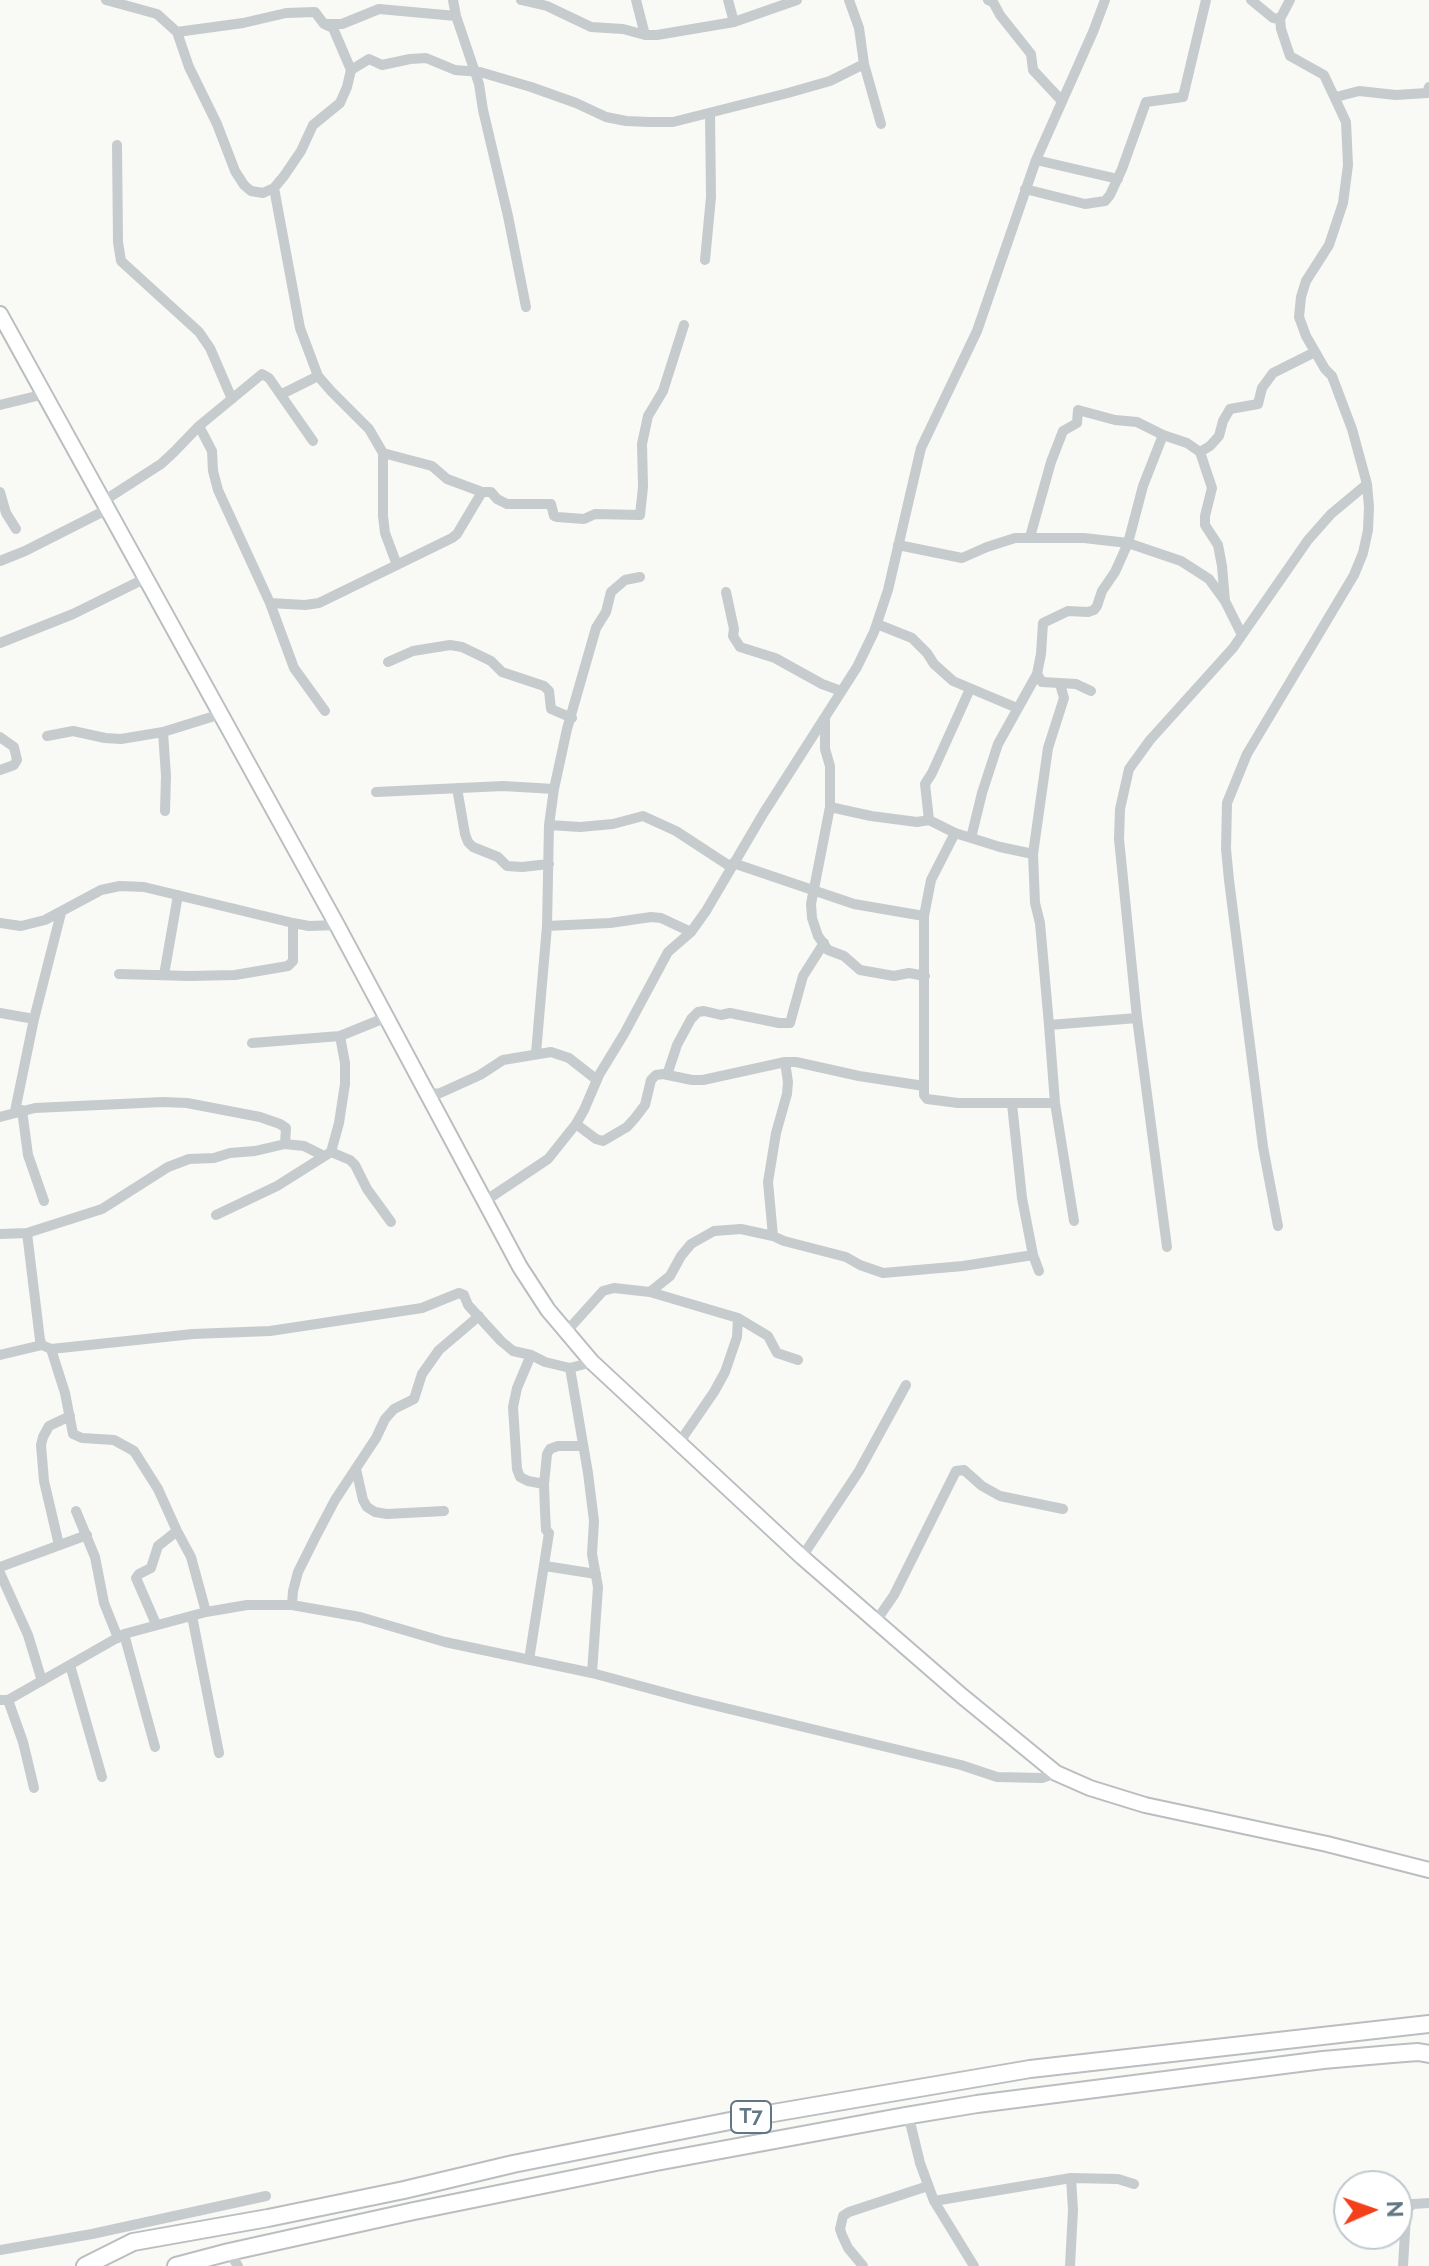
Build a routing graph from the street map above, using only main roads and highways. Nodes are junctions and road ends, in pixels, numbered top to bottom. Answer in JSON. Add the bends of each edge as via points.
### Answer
{"nodes":[{"id":1,"x":0,"y":314,"type":"edge"},
{"id":2,"x":1429,"y":1870,"type":"edge"},
{"id":3,"x":1429,"y":2024,"type":"edge"},
{"id":4,"x":1429,"y":2054,"type":"edge"},
{"id":5,"x":115,"y":2258,"type":"edge"},
{"id":6,"x":234,"y":2259,"type":"edge"},
{"id":7,"x":85,"y":2266,"type":"edge"},
{"id":8,"x":176,"y":2266,"type":"edge"}],
"edges":[{"from":1,"to":2,"type":"main road","via":[[534,1290],[592,1362],[802,1557],[1056,1773],[1145,1805]]},
{"from":3,"to":5,"type":"highway","number":"T7","via":[[1030,2069],[750,2117],[133,2242]]},
{"from":4,"to":6,"type":"highway","number":"T7","via":[[1323,2060],[905,2116],[564,2180]]},
{"from":5,"to":7,"type":"highway","number":"T7"},
{"from":6,"to":8,"type":"highway","number":"T7"}]}
